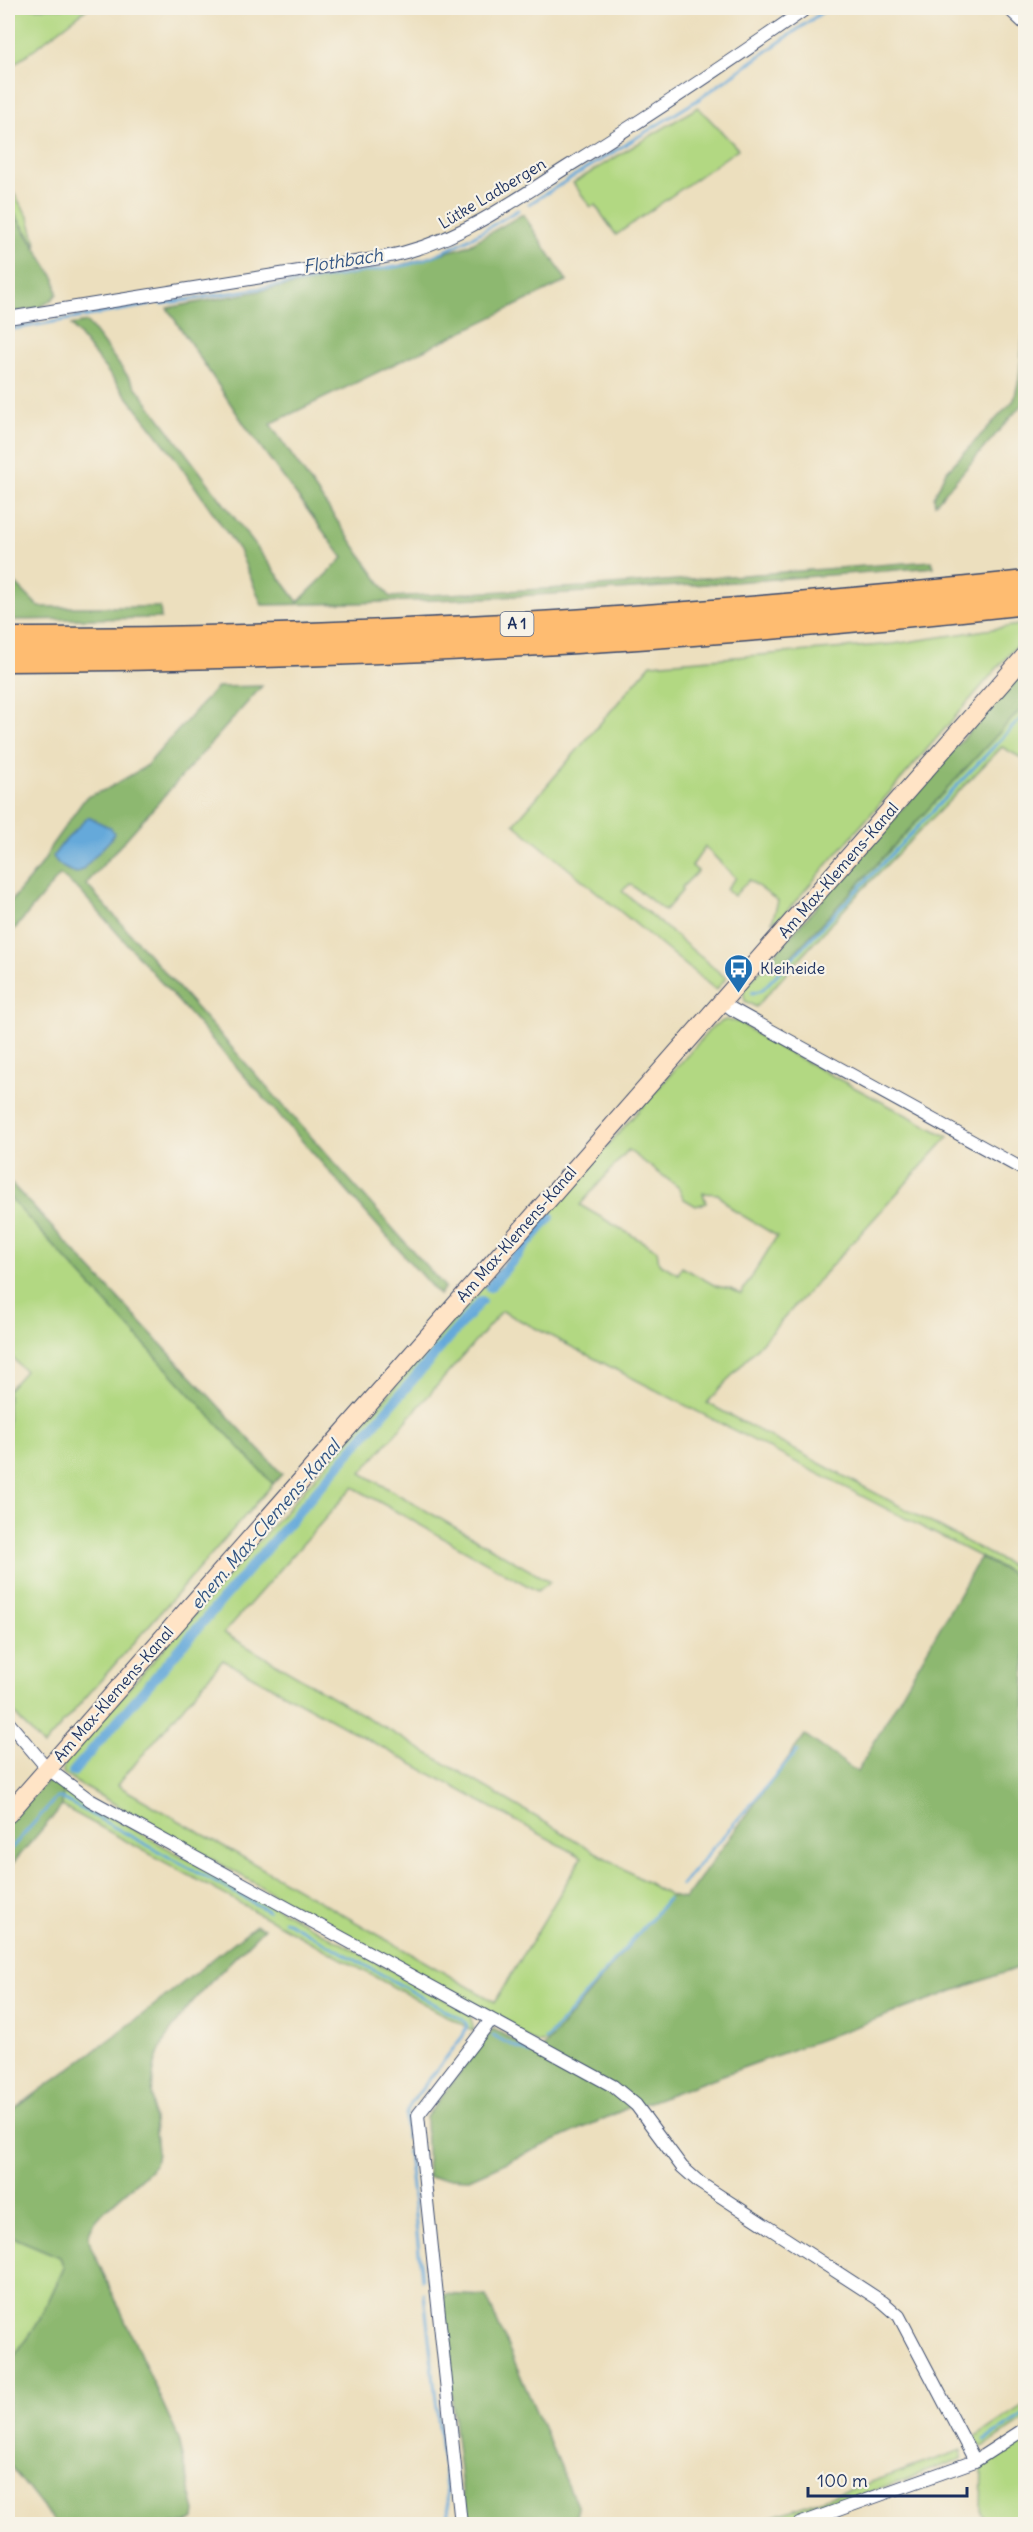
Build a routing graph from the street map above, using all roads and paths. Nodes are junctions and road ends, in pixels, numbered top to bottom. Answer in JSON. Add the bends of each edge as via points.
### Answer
{"nodes":[{"id":1,"x":807,"y":8,"type":"edge"},
{"id":2,"x":1008,"y":8,"type":"edge"},
{"id":3,"x":1026,"y":25,"type":"edge"},
{"id":4,"x":8,"y":318,"type":"edge"},
{"id":5,"x":1026,"y":582,"type":"edge"},
{"id":6,"x":1026,"y":603,"type":"edge"},
{"id":7,"x":8,"y":639,"type":"edge"},
{"id":8,"x":1026,"y":655,"type":"edge"},
{"id":9,"x":8,"y":660,"type":"edge"},
{"id":10,"x":723,"y":1002,"type":"junction"},
{"id":11,"x":1026,"y":1172,"type":"edge"},
{"id":12,"x":8,"y":1722,"type":"edge"},
{"id":13,"x":47,"y":1768,"type":"junction"},
{"id":14,"x":8,"y":1814,"type":"edge"},
{"id":15,"x":491,"y":2020,"type":"junction"},
{"id":16,"x":1026,"y":2428,"type":"edge"},
{"id":17,"x":975,"y":2461,"type":"junction"},
{"id":18,"x":462,"y":2524,"type":"edge"},
{"id":19,"x":799,"y":2524,"type":"edge"}],
"edges":[{"from":1,"to":4,"type":"street","name":"Lütke Ladbergen","via":[[651,115],[477,223],[436,244],[387,257]]},
{"from":2,"to":3,"type":"street"},
{"from":5,"to":7,"type":"highway","number":"A 1","via":[[726,611],[510,625],[290,635]]},
{"from":6,"to":9,"type":"highway","number":"A 1","via":[[747,629],[512,645]]},
{"from":8,"to":10,"type":"main road","name":"Am Max-Klemens-Kanal"},
{"from":10,"to":11,"type":"street"},
{"from":10,"to":13,"type":"main road","name":"Am Max-Klemens-Kanal"},
{"from":12,"to":13,"type":"street"},
{"from":13,"to":14,"type":"main road","name":"Am Max-Klemens-Kanal"},
{"from":13,"to":15,"type":"street","via":[[107,1810]]},
{"from":15,"to":17,"type":"street","via":[[613,2086],[636,2104],[675,2159],[700,2183],[899,2316]]},
{"from":15,"to":18,"type":"street","via":[[418,2115]]},
{"from":16,"to":17,"type":"street"},
{"from":17,"to":19,"type":"street"}]}
